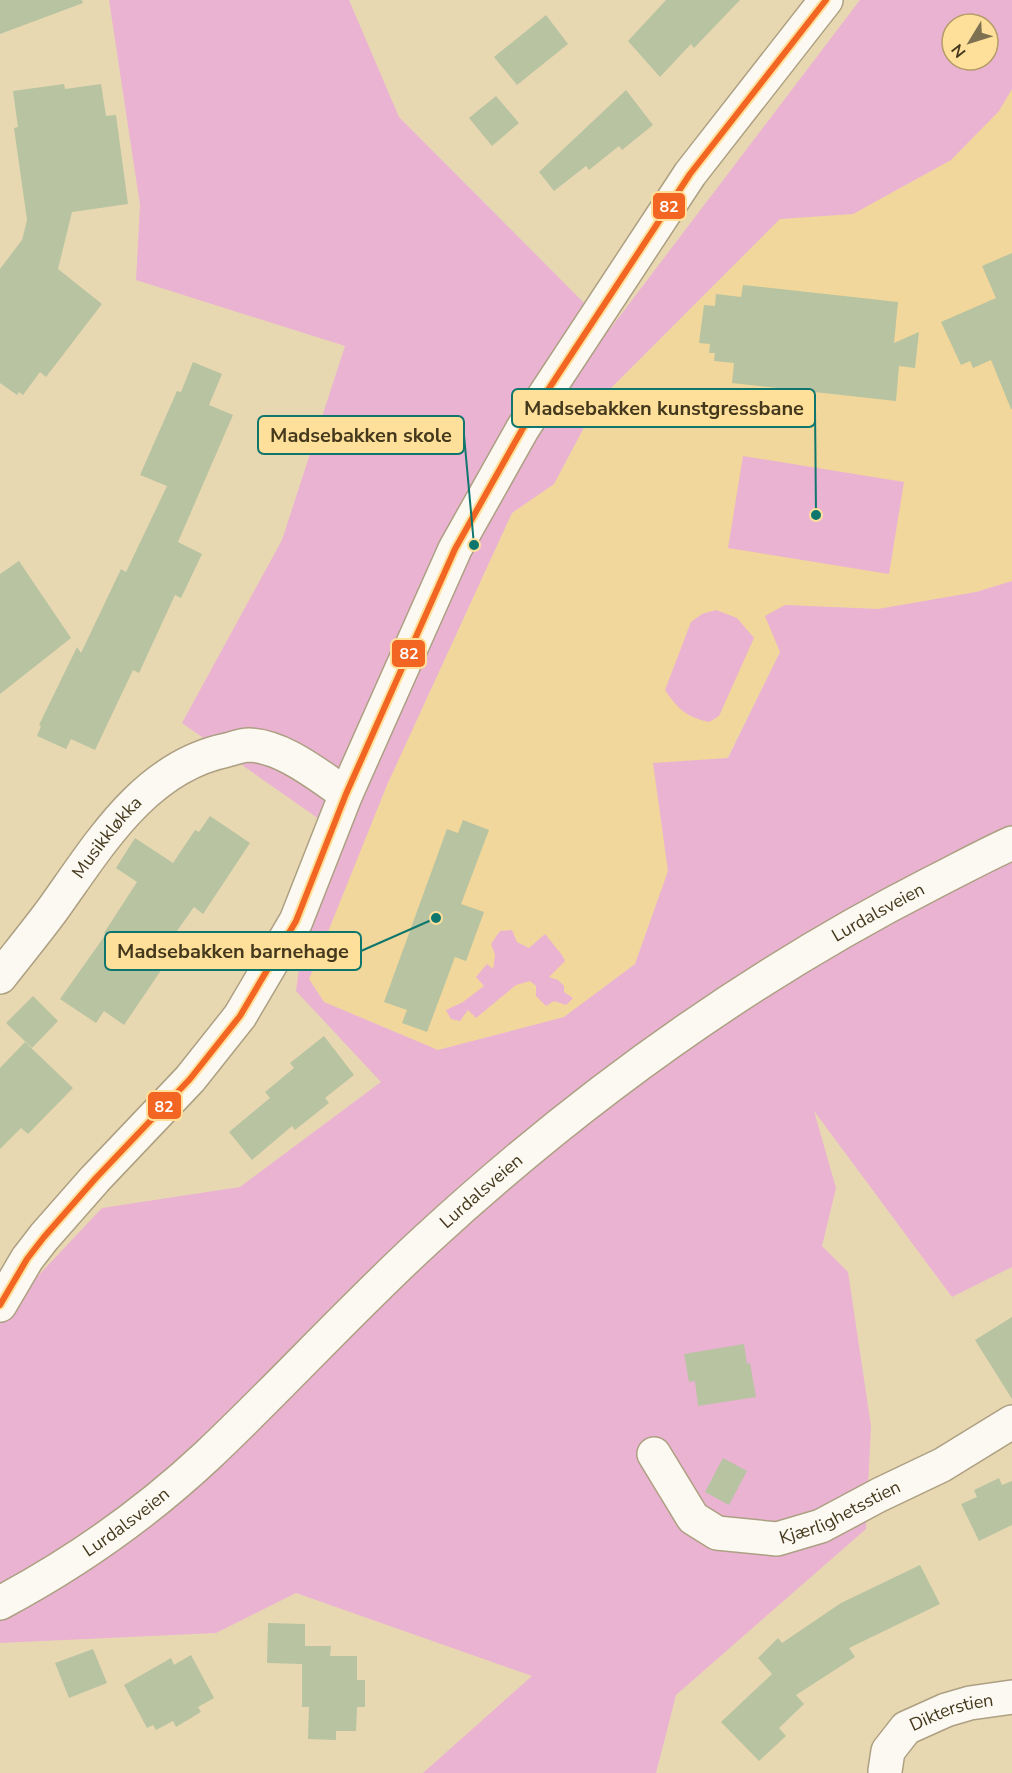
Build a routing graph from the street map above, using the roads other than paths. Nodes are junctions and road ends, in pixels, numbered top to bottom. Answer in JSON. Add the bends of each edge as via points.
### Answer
{"nodes":[{"id":1,"x":826,"y":0,"type":"edge"},
{"id":2,"x":346,"y":794,"type":"junction"},
{"id":3,"x":1012,"y":843,"type":"edge"},
{"id":4,"x":0,"y":977,"type":"edge"},
{"id":5,"x":0,"y":1305,"type":"edge"},
{"id":6,"x":1012,"y":1422,"type":"edge"},
{"id":7,"x":654,"y":1454,"type":"dead end"},
{"id":8,"x":2,"y":1596,"type":"edge"},
{"id":9,"x":1012,"y":1697,"type":"edge"},
{"id":10,"x":885,"y":1772,"type":"dead end"}],
"edges":[{"from":1,"to":2,"type":"street","via":[[690,174],[523,428],[455,549]]},
{"from":2,"to":4,"type":"street","name":"Musikkløkka","via":[[278,752],[249,745],[214,752],[184,765],[151,786],[126,811]]},
{"from":2,"to":5,"type":"street","via":[[296,921],[240,1016],[190,1079],[44,1237]]},
{"from":3,"to":8,"type":"street","name":"Lurdalsveien","via":[[814,947],[713,1012],[623,1077],[509,1167],[425,1241],[148,1507],[93,1548]]},
{"from":6,"to":7,"type":"street","name":"Kjærlighetsstien","via":[[942,1465],[821,1526],[777,1539],[717,1533],[693,1518]]},
{"from":9,"to":10,"type":"street","name":"Dikterstien","via":[[962,1705],[906,1728],[888,1751]]}]}
